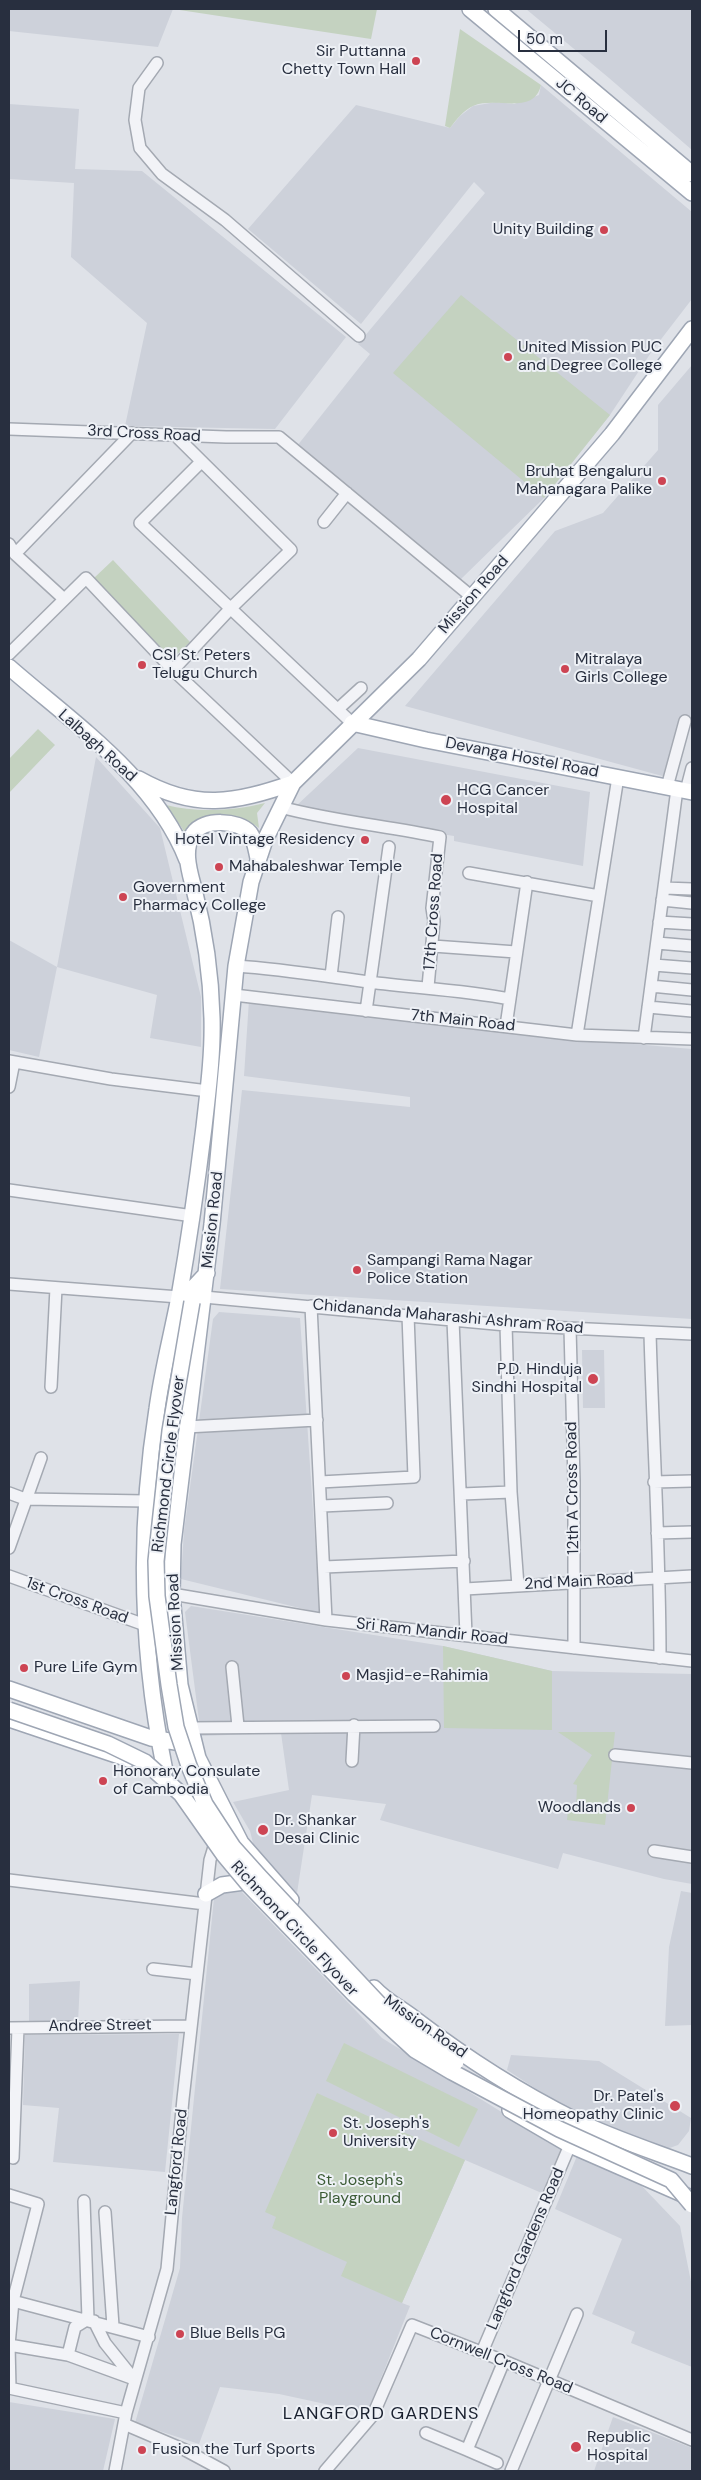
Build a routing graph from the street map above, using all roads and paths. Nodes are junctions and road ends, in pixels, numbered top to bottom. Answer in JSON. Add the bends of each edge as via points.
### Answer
{"nodes":[{"id":1,"x":470,"y":9,"type":"edge"},
{"id":2,"x":496,"y":9,"type":"edge"},
{"id":3,"x":157,"y":63,"type":"dead end"},
{"id":4,"x":692,"y":174,"type":"edge"},
{"id":5,"x":692,"y":193,"type":"edge"},
{"id":6,"x":692,"y":329,"type":"edge"},
{"id":7,"x":359,"y":336,"type":"dead end"},
{"id":8,"x":9,"y":429,"type":"edge"},
{"id":9,"x":132,"y":433,"type":"junction"},
{"id":10,"x":175,"y":435,"type":"junction"},
{"id":11,"x":201,"y":462,"type":"junction"},
{"id":12,"x":347,"y":493,"type":"junction"},
{"id":13,"x":324,"y":522,"type":"dead end"},
{"id":14,"x":12,"y":549,"type":"edge"},
{"id":15,"x":472,"y":597,"type":"junction"},
{"id":16,"x":64,"y":599,"type":"junction"},
{"id":17,"x":231,"y":608,"type":"junction"},
{"id":18,"x":9,"y":654,"type":"edge"},
{"id":19,"x":9,"y":667,"type":"edge"},
{"id":20,"x":173,"y":670,"type":"junction"},
{"id":21,"x":361,"y":688,"type":"dead end"},
{"id":22,"x":338,"y":709,"type":"junction"},
{"id":23,"x":685,"y":720,"type":"dead end"},
{"id":24,"x":352,"y":723,"type":"junction"},
{"id":25,"x":692,"y":768,"type":"edge"},
{"id":26,"x":132,"y":775,"type":"junction"},
{"id":27,"x":618,"y":777,"type":"junction"},
{"id":28,"x":293,"y":783,"type":"junction"},
{"id":29,"x":681,"y":790,"type":"edge"},
{"id":30,"x":280,"y":807,"type":"junction"},
{"id":31,"x":389,"y":847,"type":"dead end"},
{"id":32,"x":258,"y":858,"type":"junction"},
{"id":33,"x":187,"y":862,"type":"junction"},
{"id":34,"x":469,"y":872,"type":"dead end"},
{"id":35,"x":527,"y":882,"type":"junction"},
{"id":36,"x":664,"y":888,"type":"junction"},
{"id":37,"x":692,"y":889,"type":"edge"},
{"id":38,"x":598,"y":896,"type":"junction"},
{"id":39,"x":662,"y":900,"type":"junction"},
{"id":40,"x":692,"y":903,"type":"edge"},
{"id":41,"x":338,"y":917,"type":"dead end"},
{"id":42,"x":659,"y":922,"type":"junction"},
{"id":43,"x":692,"y":924,"type":"edge"},
{"id":44,"x":657,"y":944,"type":"junction"},
{"id":45,"x":433,"y":946,"type":"junction"},
{"id":46,"x":692,"y":946,"type":"edge"},
{"id":47,"x":516,"y":952,"type":"junction"},
{"id":48,"x":654,"y":965,"type":"junction"},
{"id":49,"x":236,"y":966,"type":"junction"},
{"id":50,"x":692,"y":968,"type":"edge"},
{"id":51,"x":331,"y":976,"type":"junction"},
{"id":52,"x":370,"y":982,"type":"junction"},
{"id":53,"x":651,"y":986,"type":"junction"},
{"id":54,"x":428,"y":987,"type":"junction"},
{"id":55,"x":692,"y":990,"type":"edge"},
{"id":56,"x":234,"y":995,"type":"junction"},
{"id":57,"x":510,"y":999,"type":"junction"},
{"id":58,"x":648,"y":1008,"type":"junction"},
{"id":59,"x":366,"y":1011,"type":"junction"},
{"id":60,"x":692,"y":1011,"type":"edge"},
{"id":61,"x":506,"y":1026,"type":"junction"},
{"id":62,"x":577,"y":1035,"type":"junction"},
{"id":63,"x":644,"y":1038,"type":"junction"},
{"id":64,"x":692,"y":1039,"type":"edge"},
{"id":65,"x":11,"y":1061,"type":"edge"},
{"id":66,"x":9,"y":1087,"type":"edge"},
{"id":67,"x":208,"y":1091,"type":"junction"},
{"id":68,"x":9,"y":1190,"type":"edge"},
{"id":69,"x":193,"y":1216,"type":"junction"},
{"id":70,"x":207,"y":1274,"type":"joint"},
{"id":71,"x":9,"y":1284,"type":"edge"},
{"id":72,"x":56,"y":1288,"type":"junction"},
{"id":73,"x":192,"y":1299,"type":"junction"},
{"id":74,"x":311,"y":1306,"type":"junction"},
{"id":75,"x":408,"y":1315,"type":"junction"},
{"id":76,"x":453,"y":1320,"type":"junction"},
{"id":77,"x":506,"y":1325,"type":"junction"},
{"id":78,"x":570,"y":1328,"type":"junction"},
{"id":79,"x":650,"y":1333,"type":"junction"},
{"id":80,"x":692,"y":1334,"type":"edge"},
{"id":81,"x":51,"y":1387,"type":"dead end"},
{"id":82,"x":317,"y":1420,"type":"junction"},
{"id":83,"x":186,"y":1427,"type":"junction"},
{"id":84,"x":41,"y":1458,"type":"dead end"},
{"id":85,"x":692,"y":1481,"type":"edge"},
{"id":86,"x":320,"y":1482,"type":"junction"},
{"id":87,"x":654,"y":1482,"type":"junction"},
{"id":88,"x":511,"y":1492,"type":"junction"},
{"id":89,"x":9,"y":1493,"type":"edge"},
{"id":90,"x":462,"y":1494,"type":"junction"},
{"id":91,"x":25,"y":1499,"type":"junction"},
{"id":92,"x":146,"y":1501,"type":"junction"},
{"id":93,"x":387,"y":1503,"type":"dead end"},
{"id":94,"x":322,"y":1506,"type":"junction"},
{"id":95,"x":692,"y":1532,"type":"edge"},
{"id":96,"x":657,"y":1533,"type":"junction"},
{"id":97,"x":9,"y":1548,"type":"edge"},
{"id":98,"x":464,"y":1561,"type":"junction"},
{"id":99,"x":324,"y":1567,"type":"junction"},
{"id":100,"x":692,"y":1576,"type":"edge"},
{"id":101,"x":9,"y":1577,"type":"edge"},
{"id":102,"x":660,"y":1578,"type":"junction"},
{"id":103,"x":574,"y":1582,"type":"junction"},
{"id":104,"x":518,"y":1586,"type":"junction"},
{"id":105,"x":465,"y":1589,"type":"junction"},
{"id":106,"x":172,"y":1594,"type":"junction"},
{"id":107,"x":326,"y":1620,"type":"junction"},
{"id":108,"x":145,"y":1625,"type":"junction"},
{"id":109,"x":466,"y":1636,"type":"junction"},
{"id":110,"x":574,"y":1648,"type":"junction"},
{"id":111,"x":660,"y":1658,"type":"junction"},
{"id":112,"x":692,"y":1661,"type":"edge"},
{"id":113,"x":232,"y":1667,"type":"dead end"},
{"id":114,"x":9,"y":1689,"type":"edge"},
{"id":115,"x":9,"y":1702,"type":"edge"},
{"id":116,"x":9,"y":1710,"type":"edge"},
{"id":117,"x":9,"y":1720,"type":"edge"},
{"id":118,"x":354,"y":1725,"type":"junction"},
{"id":119,"x":238,"y":1726,"type":"junction"},
{"id":120,"x":434,"y":1726,"type":"dead end"},
{"id":121,"x":190,"y":1728,"type":"junction"},
{"id":122,"x":158,"y":1739,"type":"junction"},
{"id":123,"x":196,"y":1751,"type":"junction"},
{"id":124,"x":615,"y":1754,"type":"dead end"},
{"id":125,"x":352,"y":1761,"type":"dead end"},
{"id":126,"x":692,"y":1763,"type":"edge"},
{"id":127,"x":165,"y":1771,"type":"junction"},
{"id":128,"x":205,"y":1804,"type":"junction"},
{"id":129,"x":226,"y":1812,"type":"junction"},
{"id":130,"x":213,"y":1849,"type":"junction"},
{"id":131,"x":654,"y":1852,"type":"dead end"},
{"id":132,"x":692,"y":1857,"type":"edge"},
{"id":133,"x":9,"y":1880,"type":"edge"},
{"id":134,"x":244,"y":1882,"type":"junction"},
{"id":135,"x":206,"y":1899,"type":"junction"},
{"id":136,"x":153,"y":1969,"type":"dead end"},
{"id":137,"x":197,"y":1974,"type":"junction"},
{"id":138,"x":190,"y":2026,"type":"junction"},
{"id":139,"x":13,"y":2028,"type":"edge"},
{"id":140,"x":570,"y":2145,"type":"junction"},
{"id":141,"x":13,"y":2158,"type":"dead end"},
{"id":142,"x":692,"y":2166,"type":"edge"},
{"id":143,"x":692,"y":2174,"type":"edge"},
{"id":144,"x":9,"y":2195,"type":"edge"},
{"id":145,"x":692,"y":2198,"type":"edge"},
{"id":146,"x":84,"y":2201,"type":"dead end"},
{"id":147,"x":692,"y":2204,"type":"edge"},
{"id":148,"x":105,"y":2212,"type":"dead end"},
{"id":149,"x":11,"y":2300,"type":"edge"},
{"id":150,"x":576,"y":2314,"type":"dead end"},
{"id":151,"x":91,"y":2320,"type":"junction"},
{"id":152,"x":113,"y":2326,"type":"junction"},
{"id":153,"x":149,"y":2337,"type":"junction"},
{"id":154,"x":9,"y":2345,"type":"edge"},
{"id":155,"x":482,"y":2352,"type":"junction"},
{"id":156,"x":68,"y":2355,"type":"junction"},
{"id":157,"x":504,"y":2361,"type":"junction"},
{"id":158,"x":134,"y":2379,"type":"junction"},
{"id":159,"x":549,"y":2380,"type":"junction"},
{"id":160,"x":9,"y":2388,"type":"edge"},
{"id":161,"x":125,"y":2418,"type":"junction"},
{"id":162,"x":426,"y":2433,"type":"dead end"},
{"id":163,"x":692,"y":2440,"type":"edge"},
{"id":164,"x":467,"y":2450,"type":"junction"},
{"id":165,"x":497,"y":2463,"type":"dead end"},
{"id":166,"x":115,"y":2471,"type":"edge"},
{"id":167,"x":224,"y":2471,"type":"edge"},
{"id":168,"x":325,"y":2471,"type":"edge"},
{"id":169,"x":511,"y":2471,"type":"edge"}],
"edges":[{"from":1,"to":5,"type":"main road","name":"JC Road"},
{"from":2,"to":4,"type":"main road","name":"JC Road"},
{"from":3,"to":7,"type":"street","via":[[139,88],[135,120],[140,148],[162,174],[224,220]]},
{"from":6,"to":15,"type":"main road","name":"Mission Road","via":[[612,434]]},
{"from":8,"to":9,"type":"street","name":"3rd Cross Road"},
{"from":9,"to":10,"type":"street","name":"3rd Cross Road"},
{"from":9,"to":14,"type":"street"},
{"from":10,"to":11,"type":"street"},
{"from":10,"to":12,"type":"street","name":"3rd Cross Road","via":[[279,437]]},
{"from":11,"to":17,"type":"street","via":[[291,550]]},
{"from":11,"to":17,"type":"street","via":[[140,523]]},
{"from":12,"to":13,"type":"street"},
{"from":12,"to":15,"type":"street"},
{"from":14,"to":16,"type":"street"},
{"from":15,"to":24,"type":"main road","name":"Mission Road","via":[[419,660]]},
{"from":16,"to":18,"type":"street"},
{"from":16,"to":20,"type":"street","via":[[86,578]]},
{"from":17,"to":20,"type":"street"},
{"from":17,"to":22,"type":"street"},
{"from":19,"to":26,"type":"main road","name":"Lalbagh Road"},
{"from":20,"to":28,"type":"street"},
{"from":21,"to":22,"type":"street"},
{"from":22,"to":24,"type":"street"},
{"from":23,"to":29,"type":"street"},
{"from":24,"to":27,"type":"main road","name":"Devanga Hostel Road"},
{"from":24,"to":28,"type":"main road","name":"Mission Road"},
{"from":25,"to":29,"type":"street"},
{"from":26,"to":28,"type":"main road","via":[[165,793],[193,800],[251,797]]},
{"from":26,"to":33,"type":"main road","name":"Lalbagh Road","via":[[178,836]]},
{"from":27,"to":29,"type":"main road","name":"Devanga Hostel Road"},
{"from":27,"to":38,"type":"street"},
{"from":28,"to":30,"type":"main road","name":"Mission Road"},
{"from":29,"to":36,"type":"street"},
{"from":30,"to":32,"type":"main road","name":"Mission Road"},
{"from":30,"to":45,"type":"street","name":"17th Cross Road","via":[[319,817],[440,837],[432,908]]},
{"from":31,"to":52,"type":"street"},
{"from":32,"to":33,"type":"main road","name":"Mission Road","via":[[249,833],[225,822],[200,828],[193,834]]},
{"from":32,"to":49,"type":"main road","name":"Mission Road"},
{"from":33,"to":67,"type":"main road","name":"Mission Road","via":[[203,925],[210,972],[212,1022]]},
{"from":34,"to":35,"type":"street"},
{"from":35,"to":38,"type":"street"},
{"from":35,"to":47,"type":"street"},
{"from":36,"to":37,"type":"street"},
{"from":36,"to":39,"type":"street"},
{"from":38,"to":62,"type":"street"},
{"from":39,"to":40,"type":"street"},
{"from":39,"to":42,"type":"street"},
{"from":41,"to":51,"type":"street"},
{"from":42,"to":43,"type":"street"},
{"from":42,"to":44,"type":"street"},
{"from":44,"to":46,"type":"street"},
{"from":44,"to":48,"type":"street"},
{"from":45,"to":47,"type":"street"},
{"from":45,"to":54,"type":"street","name":"17th Cross Road"},
{"from":47,"to":57,"type":"street"},
{"from":48,"to":50,"type":"street"},
{"from":48,"to":53,"type":"street"},
{"from":49,"to":51,"type":"street"},
{"from":49,"to":56,"type":"main road","name":"Mission Road"},
{"from":51,"to":52,"type":"street"},
{"from":52,"to":54,"type":"street"},
{"from":52,"to":59,"type":"street"},
{"from":53,"to":55,"type":"street"},
{"from":53,"to":58,"type":"street"},
{"from":54,"to":57,"type":"street"},
{"from":56,"to":59,"type":"street","name":"7th Main Road"},
{"from":56,"to":70,"type":"main road","name":"Mission Road"},
{"from":57,"to":61,"type":"street"},
{"from":58,"to":60,"type":"street"},
{"from":58,"to":63,"type":"street"},
{"from":59,"to":61,"type":"street","name":"7th Main Road"},
{"from":61,"to":62,"type":"street","name":"7th Main Road"},
{"from":62,"to":63,"type":"street","name":"7th Main Road"},
{"from":63,"to":64,"type":"street","name":"7th Main Road"},
{"from":65,"to":66,"type":"street"},
{"from":65,"to":67,"type":"street","via":[[111,1079]]},
{"from":67,"to":69,"type":"main road","name":"Mission Road"},
{"from":68,"to":69,"type":"street"},
{"from":69,"to":73,"type":"main road","name":"Mission Road"},
{"from":70,"to":73,"type":"main road","name":"Richmond Circle Flyover","via":[[194,1287]]},
{"from":71,"to":72,"type":"street","name":"Chidananda Maharashi Ashram Road"},
{"from":72,"to":73,"type":"street","name":"Chidananda Maharashi Ashram Road"},
{"from":72,"to":81,"type":"street"},
{"from":73,"to":74,"type":"street","name":"Chidananda Maharashi Ashram Road"},
{"from":73,"to":83,"type":"main road","name":"Mission Road"},
{"from":73,"to":92,"type":"main road","name":"Mission Road","via":[[157,1409]]},
{"from":73,"to":128,"type":"main road","name":"Richmond Circle Flyover","bridge":true,"via":[[170,1431],[157,1578],[176,1727]]},
{"from":74,"to":75,"type":"street","name":"Chidananda Maharashi Ashram Road"},
{"from":74,"to":82,"type":"street"},
{"from":75,"to":76,"type":"street","name":"Chidananda Maharashi Ashram Road"},
{"from":75,"to":86,"type":"street","via":[[414,1477]]},
{"from":76,"to":77,"type":"street","name":"Chidananda Maharashi Ashram Road"},
{"from":76,"to":90,"type":"street"},
{"from":77,"to":78,"type":"street","name":"Chidananda Maharashi Ashram Road"},
{"from":77,"to":88,"type":"street"},
{"from":78,"to":79,"type":"street","name":"Chidananda Maharashi Ashram Road"},
{"from":78,"to":103,"type":"street","name":"12th A Cross Road"},
{"from":79,"to":80,"type":"street","name":"Chidananda Maharashi Ashram Road"},
{"from":79,"to":87,"type":"street"},
{"from":82,"to":83,"type":"street"},
{"from":82,"to":86,"type":"street"},
{"from":83,"to":106,"type":"main road","name":"Mission Road","via":[[173,1544]]},
{"from":84,"to":91,"type":"street"},
{"from":85,"to":87,"type":"street"},
{"from":86,"to":94,"type":"street"},
{"from":87,"to":96,"type":"street"},
{"from":88,"to":90,"type":"street"},
{"from":88,"to":104,"type":"street"},
{"from":89,"to":91,"type":"street"},
{"from":90,"to":98,"type":"street"},
{"from":91,"to":92,"type":"street"},
{"from":91,"to":97,"type":"street"},
{"from":92,"to":108,"type":"main road","name":"Mission Road"},
{"from":93,"to":94,"type":"street"},
{"from":94,"to":99,"type":"street"},
{"from":95,"to":96,"type":"street"},
{"from":96,"to":102,"type":"street"},
{"from":98,"to":99,"type":"street"},
{"from":98,"to":105,"type":"street"},
{"from":99,"to":107,"type":"street"},
{"from":100,"to":102,"type":"street","name":"2nd Main Road"},
{"from":101,"to":108,"type":"street","name":"1st Cross Road"},
{"from":102,"to":103,"type":"street","name":"2nd Main Road"},
{"from":102,"to":111,"type":"street"},
{"from":103,"to":104,"type":"street","name":"2nd Main Road"},
{"from":103,"to":110,"type":"street","name":"12th A Cross Road"},
{"from":104,"to":105,"type":"street","name":"2nd Main Road"},
{"from":105,"to":109,"type":"street"},
{"from":106,"to":107,"type":"street","name":"Sri Ram Mandir Road"},
{"from":106,"to":121,"type":"main road","name":"Mission Road","via":[[180,1686]]},
{"from":107,"to":109,"type":"street","name":"Sri Ram Mandir Road"},
{"from":108,"to":122,"type":"main road","name":"Mission Road"},
{"from":109,"to":110,"type":"street","name":"Sri Ram Mandir Road"},
{"from":110,"to":111,"type":"street","name":"Sri Ram Mandir Road"},
{"from":111,"to":112,"type":"street","name":"Sri Ram Mandir Road"},
{"from":113,"to":119,"type":"street"},
{"from":114,"to":122,"type":"main road"},
{"from":115,"to":128,"type":"main road","name":"Richmond Circle Flyover","via":[[124,1741],[148,1753]]},
{"from":116,"to":147,"type":"main road","name":"Richmond Circle Flyover","bridge":true,"via":[[108,1744],[145,1762],[181,1794],[249,1885],[354,1994],[416,2050],[560,2129],[671,2180]]},
{"from":117,"to":127,"type":"main road"},
{"from":118,"to":119,"type":"street"},
{"from":118,"to":120,"type":"street"},
{"from":118,"to":125,"type":"street"},
{"from":119,"to":121,"type":"street"},
{"from":121,"to":123,"type":"main road","name":"Mission Road"},
{"from":122,"to":123,"type":"main road"},
{"from":122,"to":127,"type":"main road","name":"Mission Road"},
{"from":123,"to":127,"type":"main road"},
{"from":123,"to":129,"type":"main road","name":"Mission Road"},
{"from":124,"to":126,"type":"street"},
{"from":127,"to":130,"type":"main road","name":"Mission Road"},
{"from":128,"to":143,"type":"main road","name":"Richmond Circle Flyover","bridge":true,"via":[[233,1847],[394,2020],[501,2088],[568,2122]]},
{"from":129,"to":130,"type":"street","name":"Langford Road"},
{"from":129,"to":142,"type":"main road","name":"Mission Road","via":[[241,1843],[332,1946],[387,2002],[504,2081],[576,2120]]},
{"from":130,"to":134,"type":"main road","name":"Mission Road"},
{"from":130,"to":135,"type":"street","name":"Langford Road"},
{"from":131,"to":132,"type":"street"},
{"from":133,"to":135,"type":"street"},
{"from":134,"to":135,"type":"main road","via":[[222,1885]]},
{"from":134,"to":140,"type":"main road","name":"Mission Road","via":[[386,2033],[479,2093]]},
{"from":135,"to":137,"type":"street","name":"Langford Road"},
{"from":136,"to":137,"type":"street"},
{"from":137,"to":138,"type":"street","name":"Langford Road"},
{"from":138,"to":139,"type":"street","name":"Andree Street"},
{"from":138,"to":153,"type":"street","name":"Langford Road","via":[[167,2269]]},
{"from":139,"to":141,"type":"street"},
{"from":140,"to":145,"type":"main road","name":"Mission Road"},
{"from":140,"to":155,"type":"street","name":"Langford Gardens Road"},
{"from":144,"to":149,"type":"street","via":[[38,2204]]},
{"from":146,"to":151,"type":"street"},
{"from":148,"to":152,"type":"street"},
{"from":149,"to":151,"type":"street"},
{"from":149,"to":154,"type":"street"},
{"from":150,"to":159,"type":"street"},
{"from":151,"to":152,"type":"street"},
{"from":151,"to":156,"type":"street","via":[[75,2327]]},
{"from":151,"to":158,"type":"street"},
{"from":152,"to":153,"type":"street"},
{"from":153,"to":158,"type":"street","name":"Langford Road"},
{"from":154,"to":156,"type":"street"},
{"from":154,"to":160,"type":"street"},
{"from":155,"to":157,"type":"street","name":"Cornwell Cross Road"},
{"from":155,"to":168,"type":"street","name":"Cornwell Cross Road","via":[[412,2325],[373,2415]]},
{"from":156,"to":158,"type":"street"},
{"from":157,"to":159,"type":"street","name":"Cornwell Cross Road"},
{"from":157,"to":164,"type":"street"},
{"from":158,"to":161,"type":"street","name":"Langford Road"},
{"from":159,"to":163,"type":"street","name":"Cornwell Cross Road"},
{"from":159,"to":169,"type":"street"},
{"from":160,"to":161,"type":"street"},
{"from":161,"to":166,"type":"street","name":"Langford Road"},
{"from":161,"to":167,"type":"street"},
{"from":162,"to":164,"type":"street"},
{"from":164,"to":165,"type":"street"}]}
